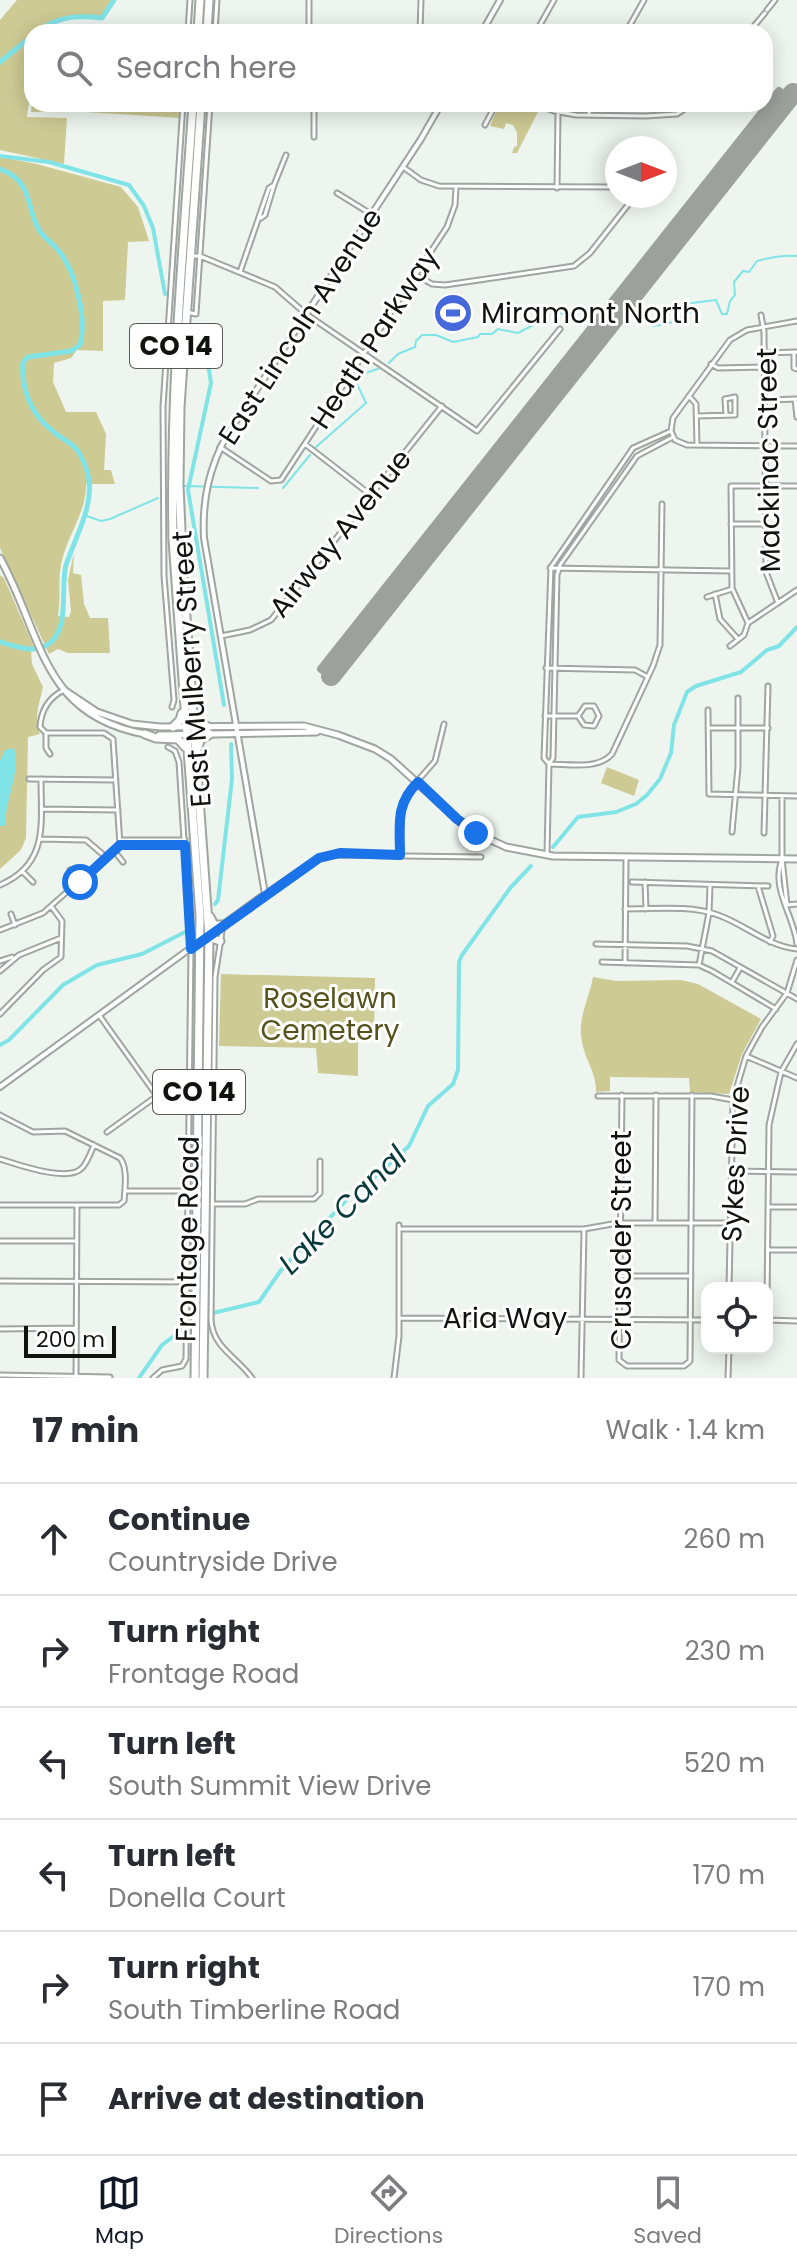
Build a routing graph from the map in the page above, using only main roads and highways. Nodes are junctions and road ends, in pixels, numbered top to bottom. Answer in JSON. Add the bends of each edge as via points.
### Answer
{"nodes":[{"id":1,"x":200,"y":0,"type":"edge"},
{"id":2,"x":209,"y":0,"type":"edge"},
{"id":3,"x":198,"y":24,"type":"edge"},
{"id":4,"x":208,"y":24,"type":"edge"},
{"id":5,"x":192,"y":112,"type":"edge"},
{"id":6,"x":200,"y":112,"type":"edge"},
{"id":7,"x":191,"y":255,"type":"junction"},
{"id":8,"x":171,"y":485,"type":"junction"},
{"id":9,"x":0,"y":558,"type":"edge"},
{"id":10,"x":180,"y":643,"type":"junction"},
{"id":11,"x":189,"y":658,"type":"junction"},
{"id":12,"x":64,"y":690,"type":"junction"},
{"id":13,"x":173,"y":727,"type":"junction"},
{"id":14,"x":191,"y":731,"type":"junction"},
{"id":15,"x":209,"y":731,"type":"junction"},
{"id":16,"x":322,"y":731,"type":"junction"},
{"id":17,"x":145,"y":734,"type":"junction"},
{"id":18,"x":193,"y":807,"type":"junction"},
{"id":19,"x":201,"y":818,"type":"junction"},
{"id":20,"x":797,"y":859,"type":"edge"},
{"id":21,"x":207,"y":896,"type":"junction"},
{"id":22,"x":223,"y":925,"type":"road end"},
{"id":23,"x":209,"y":937,"type":"junction"},
{"id":24,"x":220,"y":941,"type":"road end"},
{"id":25,"x":204,"y":1282,"type":"junction"},
{"id":26,"x":195,"y":1378,"type":"edge"},
{"id":27,"x":204,"y":1378,"type":"edge"}],
"edges":[{"from":1,"to":3,"type":"highway"},
{"from":2,"to":4,"type":"highway"},
{"from":5,"to":7,"type":"highway","name":"East Mulberry Street","number":"CO 14","via":[[185,208]]},
{"from":6,"to":7,"type":"highway","name":"East Mulberry Street","number":"CO 14"},
{"from":7,"to":8,"type":"highway","name":"East Mulberry Street","number":"CO 14"},
{"from":7,"to":8,"type":"highway","name":"East Mulberry Street","number":"CO 14","via":[[176,358]]},
{"from":8,"to":10,"type":"highway","name":"East Mulberry Street","number":"CO 14"},
{"from":8,"to":11,"type":"highway","name":"East Mulberry Street","number":"CO 14"},
{"from":9,"to":12,"type":"main road","via":[[45,660]]},
{"from":10,"to":13,"type":"highway","via":[[183,713]]},
{"from":10,"to":14,"type":"highway","name":"East Mulberry Street","number":"CO 14"},
{"from":11,"to":14,"type":"highway","name":"East Mulberry Street","number":"CO 14"},
{"from":11,"to":15,"type":"highway","via":[[196,715]]},
{"from":12,"to":13,"type":"main road","via":[[113,719]]},
{"from":12,"to":17,"type":"main road","via":[[96,719]]},
{"from":13,"to":14,"type":"main road"},
{"from":14,"to":15,"type":"main road"},
{"from":14,"to":17,"type":"main road"},
{"from":14,"to":18,"type":"highway","name":"East Mulberry Street","number":"CO 14"},
{"from":14,"to":19,"type":"highway","name":"East Mulberry Street","number":"CO 14"},
{"from":15,"to":16,"type":"main road"},
{"from":15,"to":16,"type":"main road","via":[[236,726]]},
{"from":15,"to":19,"type":"highway","via":[[198,749]]},
{"from":16,"to":20,"type":"main road","via":[[375,749],[457,819],[506,847],[547,856]]},
{"from":17,"to":18,"type":"highway","via":[[184,743]]},
{"from":18,"to":25,"type":"highway","name":"East Mulberry Street","number":"CO 14"},
{"from":19,"to":21,"type":"highway","name":"East Mulberry Street","number":"CO 14"},
{"from":21,"to":22,"type":"highway","via":[[212,922]]},
{"from":21,"to":23,"type":"highway","name":"East Mulberry Street","number":"CO 14"},
{"from":23,"to":24,"type":"highway"},
{"from":23,"to":25,"type":"highway","name":"East Mulberry Street","number":"CO 14"},
{"from":25,"to":26,"type":"highway","name":"East Mulberry Street","number":"CO 14"},
{"from":25,"to":27,"type":"highway","name":"East Mulberry Street","number":"CO 14"}]}
